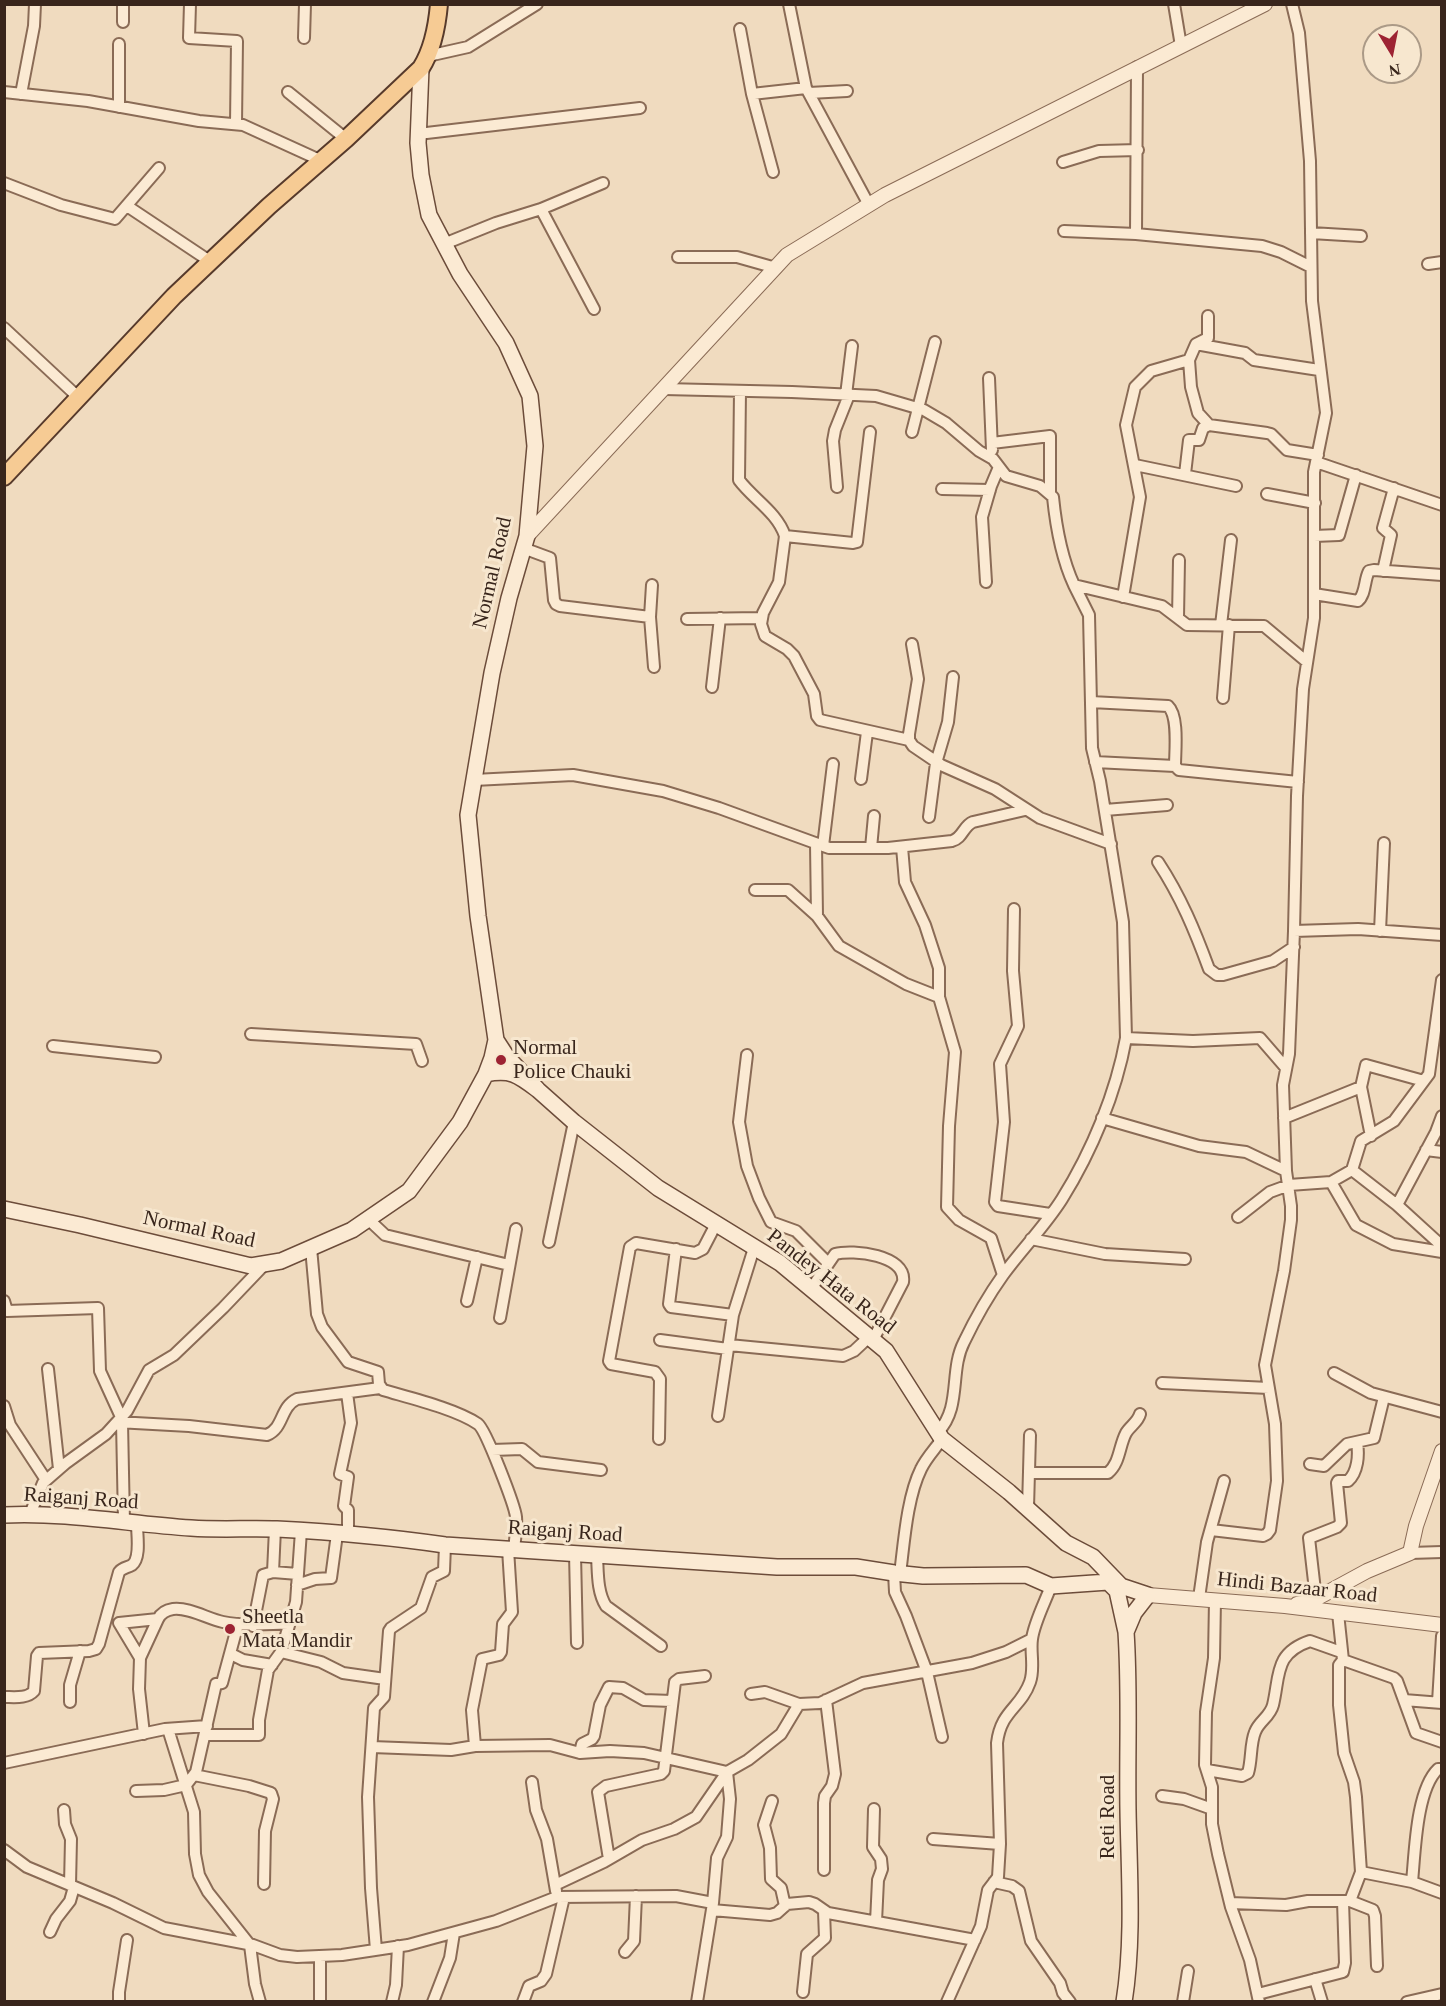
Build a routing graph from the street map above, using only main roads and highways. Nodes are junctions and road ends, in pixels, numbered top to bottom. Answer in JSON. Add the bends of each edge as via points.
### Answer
{"nodes":[{"id":1,"x":439,"y":4,"type":"edge"},
{"id":2,"x":424,"y":62,"type":"junction"},
{"id":3,"x":4,"y":477,"type":"edge"},
{"id":4,"x":496,"y":1040,"type":"junction"},
{"id":5,"x":486,"y":1074,"type":"junction"},
{"id":6,"x":538,"y":1089,"type":"junction"},
{"id":7,"x":4,"y":1209,"type":"edge"},
{"id":8,"x":4,"y":1515,"type":"edge"},
{"id":9,"x":1119,"y":1589,"type":"junction"},
{"id":10,"x":1126,"y":1632,"type":"junction"},
{"id":11,"x":1124,"y":2001,"type":"edge"}],
"edges":[{"from":1,"to":2,"type":"main road","via":[[437,25]]},
{"from":2,"to":3,"type":"main road","via":[[346,140],[174,296]]},
{"from":2,"to":4,"type":"main road","name":"Normal Road","via":[[418,134],[429,215],[460,274],[506,343],[530,396],[535,446],[525,542],[492,673],[468,815]]},
{"from":4,"to":5,"type":"main road","name":"Normal Road"},
{"from":4,"to":6,"type":"main road"},
{"from":5,"to":6,"type":"main road","via":[[516,1074]]},
{"from":5,"to":7,"type":"main road","name":"Normal Road","via":[[460,1122],[409,1191],[352,1230],[280,1261],[251,1266]]},
{"from":6,"to":9,"type":"main road","name":"Pandey Hata Road","via":[[658,1188],[780,1263],[886,1351],[940,1436],[1066,1543],[1093,1557]]},
{"from":8,"to":9,"type":"main road","name":"Raiganj Road","via":[[211,1530],[275,1529],[445,1545],[777,1567],[856,1567],[923,1576],[1026,1575],[1051,1586],[1107,1582]]},
{"from":9,"to":10,"type":"main road","name":"Reti Road"},
{"from":9,"to":10,"type":"main road","via":[[1148,1595]]},
{"from":10,"to":11,"type":"main road","name":"Reti Road","via":[[1130,1907]]}]}
